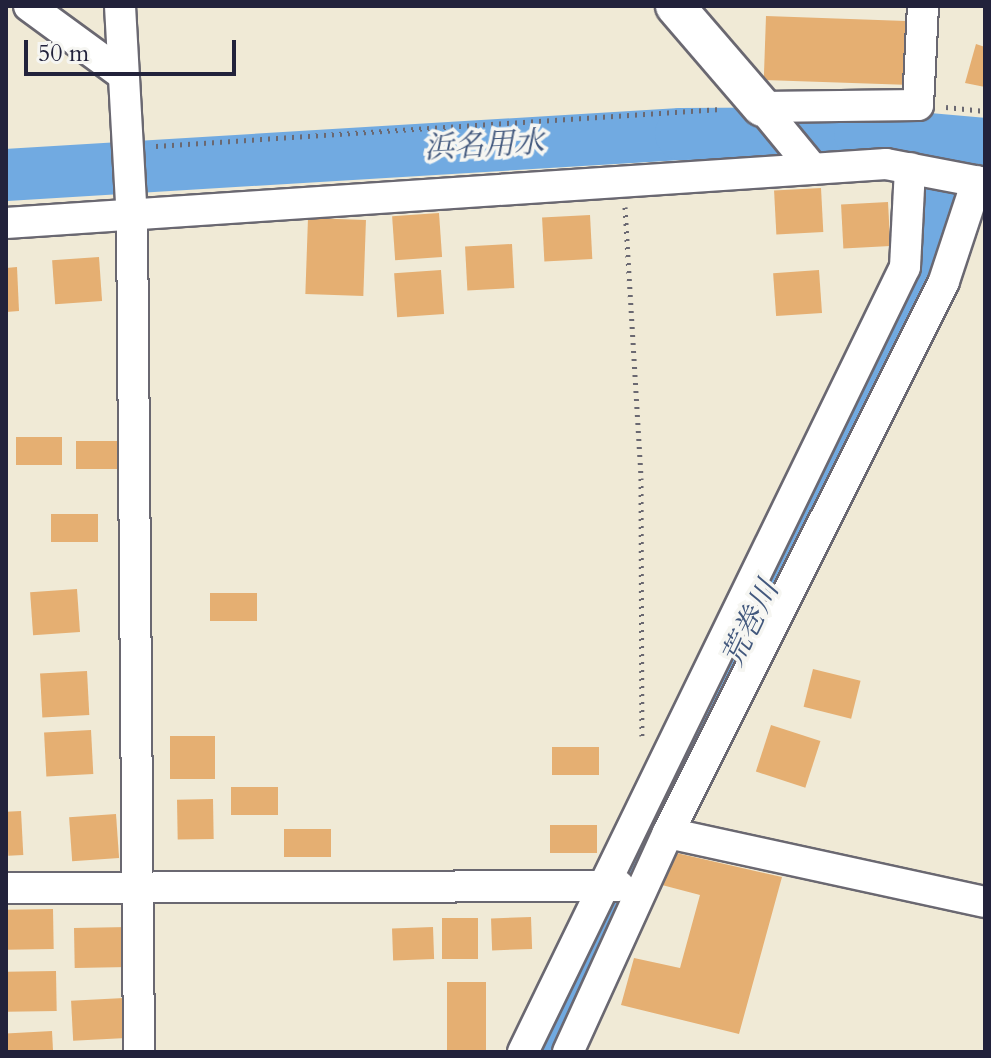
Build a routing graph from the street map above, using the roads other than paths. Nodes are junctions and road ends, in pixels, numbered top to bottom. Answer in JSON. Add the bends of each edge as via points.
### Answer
{"nodes":[{"id":1,"x":29,"y":6,"type":"edge"},
{"id":2,"x":120,"y":6,"type":"edge"},
{"id":3,"x":675,"y":6,"type":"edge"},
{"id":4,"x":923,"y":6,"type":"edge"},
{"id":5,"x":122,"y":74,"type":"junction"},
{"id":6,"x":762,"y":107,"type":"junction"},
{"id":7,"x":910,"y":168,"type":"junction"},
{"id":8,"x":813,"y":169,"type":"junction"},
{"id":9,"x":981,"y":182,"type":"edge"},
{"id":10,"x":131,"y":208,"type":"junction"},
{"id":11,"x":6,"y":223,"type":"edge"},
{"id":12,"x":668,"y":833,"type":"junction"},
{"id":13,"x":138,"y":883,"type":"junction"},
{"id":14,"x":6,"y":888,"type":"edge"},
{"id":15,"x":624,"y":890,"type":"junction"},
{"id":16,"x":985,"y":902,"type":"edge"},
{"id":17,"x":139,"y":1052,"type":"edge"},
{"id":18,"x":523,"y":1052,"type":"edge"},
{"id":19,"x":568,"y":1052,"type":"edge"}],
"edges":[{"from":1,"to":5,"type":"street"},
{"from":2,"to":5,"type":"street"},
{"from":3,"to":6,"type":"street"},
{"from":4,"to":6,"type":"street","via":[[918,105]]},
{"from":5,"to":10,"type":"street"},
{"from":6,"to":8,"type":"street"},
{"from":7,"to":8,"type":"street"},
{"from":7,"to":9,"type":"street"},
{"from":7,"to":15,"type":"street","via":[[905,267]]},
{"from":8,"to":10,"type":"street"},
{"from":9,"to":12,"type":"street","via":[[944,281]]},
{"from":10,"to":11,"type":"street"},
{"from":10,"to":13,"type":"street"},
{"from":12,"to":15,"type":"street"},
{"from":12,"to":16,"type":"street"},
{"from":13,"to":14,"type":"street"},
{"from":13,"to":15,"type":"street"},
{"from":13,"to":17,"type":"street"},
{"from":15,"to":18,"type":"street"},
{"from":15,"to":19,"type":"street"}]}
